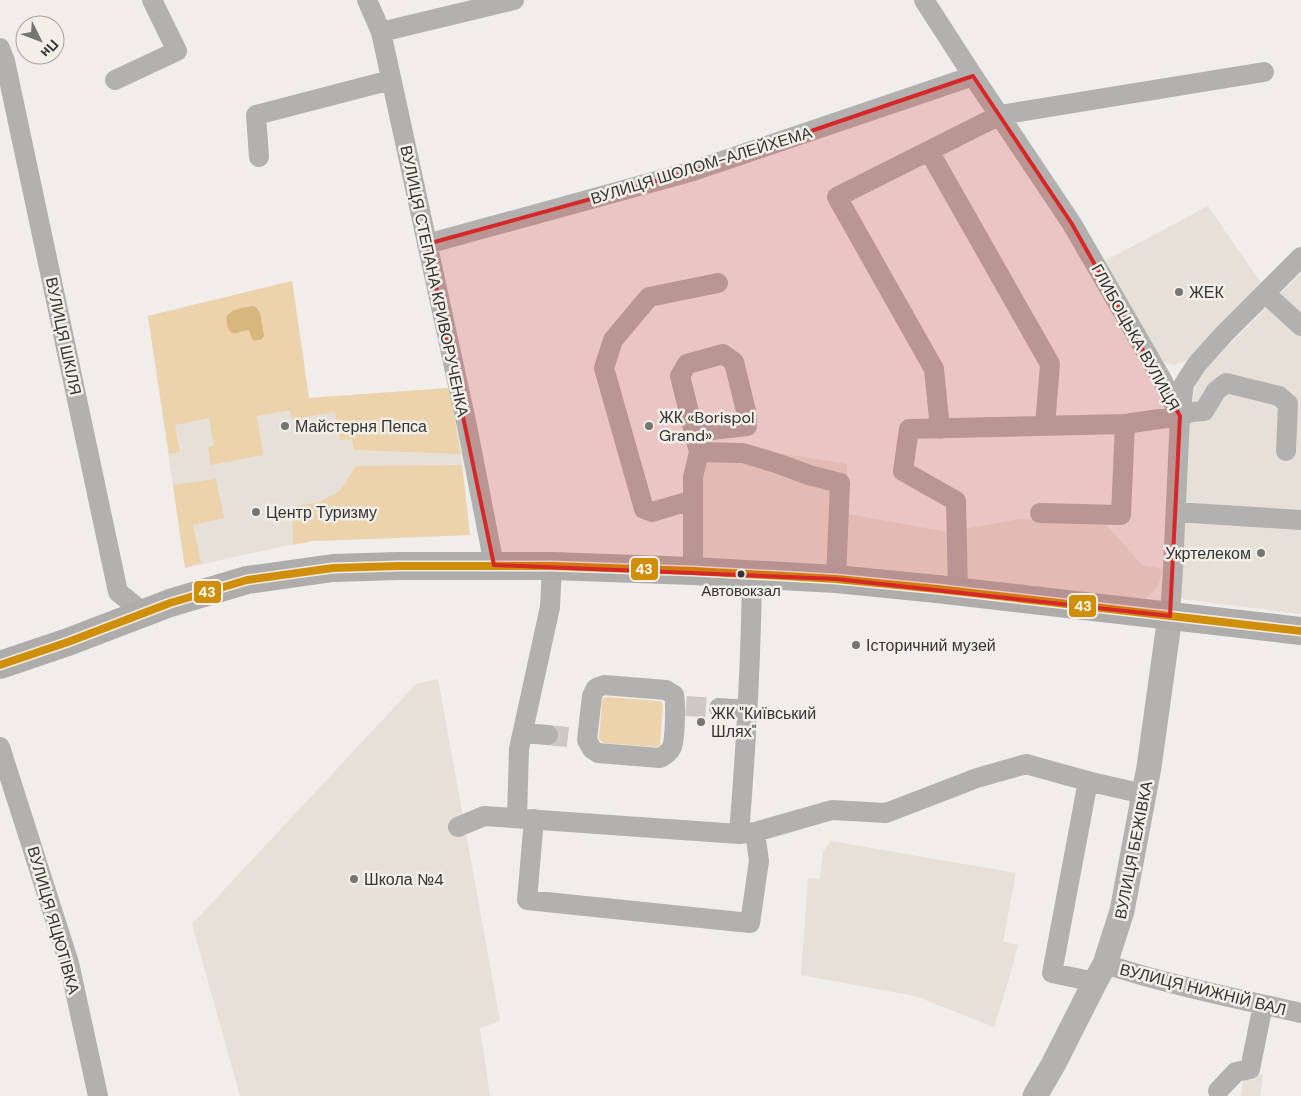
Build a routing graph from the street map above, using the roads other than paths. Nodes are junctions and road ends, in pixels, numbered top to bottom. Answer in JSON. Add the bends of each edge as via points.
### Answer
{"nodes":[{"id":1,"x":152,"y":0,"type":"edge"},
{"id":2,"x":367,"y":0,"type":"edge"},
{"id":3,"x":514,"y":0,"type":"edge"},
{"id":4,"x":924,"y":0,"type":"edge"},
{"id":5,"x":381,"y":32,"type":"junction"},
{"id":6,"x":0,"y":48,"type":"edge"},
{"id":7,"x":1264,"y":72,"type":"dead end"},
{"id":8,"x":973,"y":76,"type":"junction"},
{"id":9,"x":115,"y":80,"type":"dead end"},
{"id":10,"x":391,"y":80,"type":"junction"},
{"id":11,"x":1000,"y":115,"type":"junction"},
{"id":12,"x":930,"y":150,"type":"junction"},
{"id":13,"x":259,"y":157,"type":"dead end"},
{"id":14,"x":427,"y":244,"type":"junction"},
{"id":15,"x":1301,"y":257,"type":"edge"},
{"id":16,"x":718,"y":283,"type":"dead end"},
{"id":17,"x":1265,"y":293,"type":"junction"},
{"id":18,"x":1301,"y":326,"type":"edge"},
{"id":19,"x":1180,"y":416,"type":"junction"},
{"id":20,"x":1125,"y":424,"type":"junction"},
{"id":21,"x":1046,"y":426,"type":"junction"},
{"id":22,"x":940,"y":429,"type":"junction"},
{"id":23,"x":694,"y":432,"type":"dead end"},
{"id":24,"x":1286,"y":451,"type":"dead end"},
{"id":25,"x":699,"y":452,"type":"junction"},
{"id":26,"x":693,"y":500,"type":"junction"},
{"id":27,"x":1176,"y":512,"type":"junction"},
{"id":28,"x":1040,"y":513,"type":"dead end"},
{"id":29,"x":1301,"y":520,"type":"edge"},
{"id":30,"x":494,"y":565,"type":"junction"},
{"id":31,"x":552,"y":566,"type":"junction"},
{"id":32,"x":693,"y":571,"type":"junction"},
{"id":33,"x":752,"y":574,"type":"junction"},
{"id":34,"x":836,"y":579,"type":"junction"},
{"id":35,"x":958,"y":591,"type":"junction"},
{"id":36,"x":144,"y":612,"type":"junction"},
{"id":37,"x":1170,"y":616,"type":"junction"},
{"id":38,"x":1301,"y":631,"type":"edge"},
{"id":39,"x":0,"y":665,"type":"edge"},
{"id":40,"x":719,"y":708,"type":"tunnel mouth"},
{"id":41,"x":748,"y":710,"type":"junction"},
{"id":42,"x":523,"y":732,"type":"junction"},
{"id":43,"x":548,"y":735,"type":"tunnel mouth"},
{"id":44,"x":581,"y":739,"type":"joint"},
{"id":45,"x":0,"y":747,"type":"edge"},
{"id":46,"x":1088,"y":781,"type":"junction"},
{"id":47,"x":1144,"y":794,"type":"junction"},
{"id":48,"x":526,"y":819,"type":"junction"},
{"id":49,"x":458,"y":827,"type":"dead end"},
{"id":50,"x":747,"y":833,"type":"junction"},
{"id":51,"x":1100,"y":973,"type":"junction"},
{"id":52,"x":1263,"y":1004,"type":"junction"},
{"id":53,"x":1301,"y":1013,"type":"edge"},
{"id":54,"x":1218,"y":1091,"type":"dead end"},
{"id":55,"x":98,"y":1096,"type":"edge"},
{"id":56,"x":1035,"y":1096,"type":"edge"}],
"edges":[{"from":1,"to":9,"type":"street","via":[[177,51]]},
{"from":2,"to":5,"type":"street","name":"ВУЛИЦЯ СТЕПАНА КРИВОРУЧЕНКА"},
{"from":3,"to":5,"type":"street"},
{"from":4,"to":8,"type":"street","name":"ГЛИБОЦЬКА ВУЛИЦЯ"},
{"from":5,"to":10,"type":"street","name":"ВУЛИЦЯ СТЕПАНА КРИВОРУЧЕНКА"},
{"from":6,"to":36,"type":"street","name":"ВУЛИЦЯ ШКІЛЯ","via":[[118,592]]},
{"from":7,"to":11,"type":"street"},
{"from":8,"to":11,"type":"street","name":"ГЛИБОЦЬКА ВУЛИЦЯ"},
{"from":8,"to":14,"type":"street","name":"ВУЛИЦЯ ШОЛОМ-АЛЕЙХЕМА","via":[[693,171]]},
{"from":10,"to":13,"type":"street","via":[[256,115]]},
{"from":10,"to":14,"type":"street","name":"ВУЛИЦЯ СТЕПАНА КРИВОРУЧЕНКА"},
{"from":11,"to":12,"type":"street"},
{"from":11,"to":19,"type":"street","name":"ГЛИБОЦЬКА ВУЛИЦЯ","via":[[1072,224],[1162,378]]},
{"from":12,"to":21,"type":"street","via":[[1050,364]]},
{"from":12,"to":22,"type":"street","via":[[837,197],[934,369]]},
{"from":14,"to":30,"type":"street","name":"ВУЛИЦЯ СТЕПАНА КРИВОРУЧЕНКА"},
{"from":15,"to":17,"type":"street"},
{"from":16,"to":26,"type":"street","via":[[649,297],[613,340],[604,368],[644,509],[652,512]]},
{"from":17,"to":18,"type":"street"},
{"from":17,"to":19,"type":"street","via":[[1196,364],[1184,384]]},
{"from":19,"to":20,"type":"street"},
{"from":19,"to":24,"type":"street","via":[[1204,411],[1216,391],[1226,383],[1279,396],[1288,404]]},
{"from":19,"to":27,"type":"street","name":"ГЛИБОЦЬКА ВУЛИЦЯ"},
{"from":20,"to":21,"type":"street"},
{"from":20,"to":28,"type":"street","via":[[1120,515]]},
{"from":21,"to":22,"type":"street"},
{"from":22,"to":35,"type":"street","via":[[908,429],[903,471],[956,501]]},
{"from":23,"to":25,"type":"street"},
{"from":25,"to":26,"type":"street","via":[[693,477]]},
{"from":25,"to":34,"type":"street","via":[[743,453],[840,483]]},
{"from":26,"to":32,"type":"street"},
{"from":27,"to":29,"type":"street"},
{"from":27,"to":37,"type":"street","name":"ГЛИБОЦЬКА ВУЛИЦЯ"},
{"from":30,"to":31,"type":"highway"},
{"from":30,"to":36,"type":"highway","via":[[323,569],[247,580]]},
{"from":31,"to":32,"type":"highway"},
{"from":31,"to":42,"type":"street","via":[[550,607]]},
{"from":32,"to":33,"type":"highway"},
{"from":33,"to":34,"type":"highway"},
{"from":33,"to":41,"type":"street"},
{"from":34,"to":35,"type":"highway"},
{"from":35,"to":37,"type":"highway"},
{"from":36,"to":39,"type":"highway"},
{"from":37,"to":38,"type":"highway"},
{"from":37,"to":47,"type":"main road","name":"ВУЛИЦЯ БЕЖІВКА"},
{"from":40,"to":41,"type":"street"},
{"from":41,"to":50,"type":"street"},
{"from":42,"to":43,"type":"street"},
{"from":42,"to":48,"type":"street","via":[[519,749]]},
{"from":44,"to":44,"type":"street","via":[[598,753],[660,758],[672,747],[681,706],[666,690],[604,685],[596,688],[592,696]]},
{"from":45,"to":55,"type":"street","name":"ВУЛИЦЯ ЯЦЮТІВКА","via":[[69,963]]},
{"from":46,"to":47,"type":"street"},
{"from":46,"to":50,"type":"street","via":[[1026,764],[977,778],[886,814],[832,810]]},
{"from":46,"to":51,"type":"street","name":"ВУЛИЦЯ НИЖНІЙ ВАЛ","via":[[1052,973]]},
{"from":47,"to":51,"type":"main road","name":"ВУЛИЦЯ БЕЖІВКА","via":[[1122,911]]},
{"from":48,"to":49,"type":"street","via":[[484,816]]},
{"from":48,"to":50,"type":"street"},
{"from":48,"to":50,"type":"street","via":[[527,900],[750,923],[759,861]]},
{"from":51,"to":52,"type":"street","name":"ВУЛИЦЯ НИЖНІЙ ВАЛ","via":[[1135,974]]},
{"from":51,"to":56,"type":"main road","name":"ВУЛИЦЯ БЕЖІВКА"},
{"from":52,"to":53,"type":"street","name":"ВУЛИЦЯ НИЖНІЙ ВАЛ"},
{"from":52,"to":54,"type":"street","via":[[1250,1069],[1236,1072]]}]}
